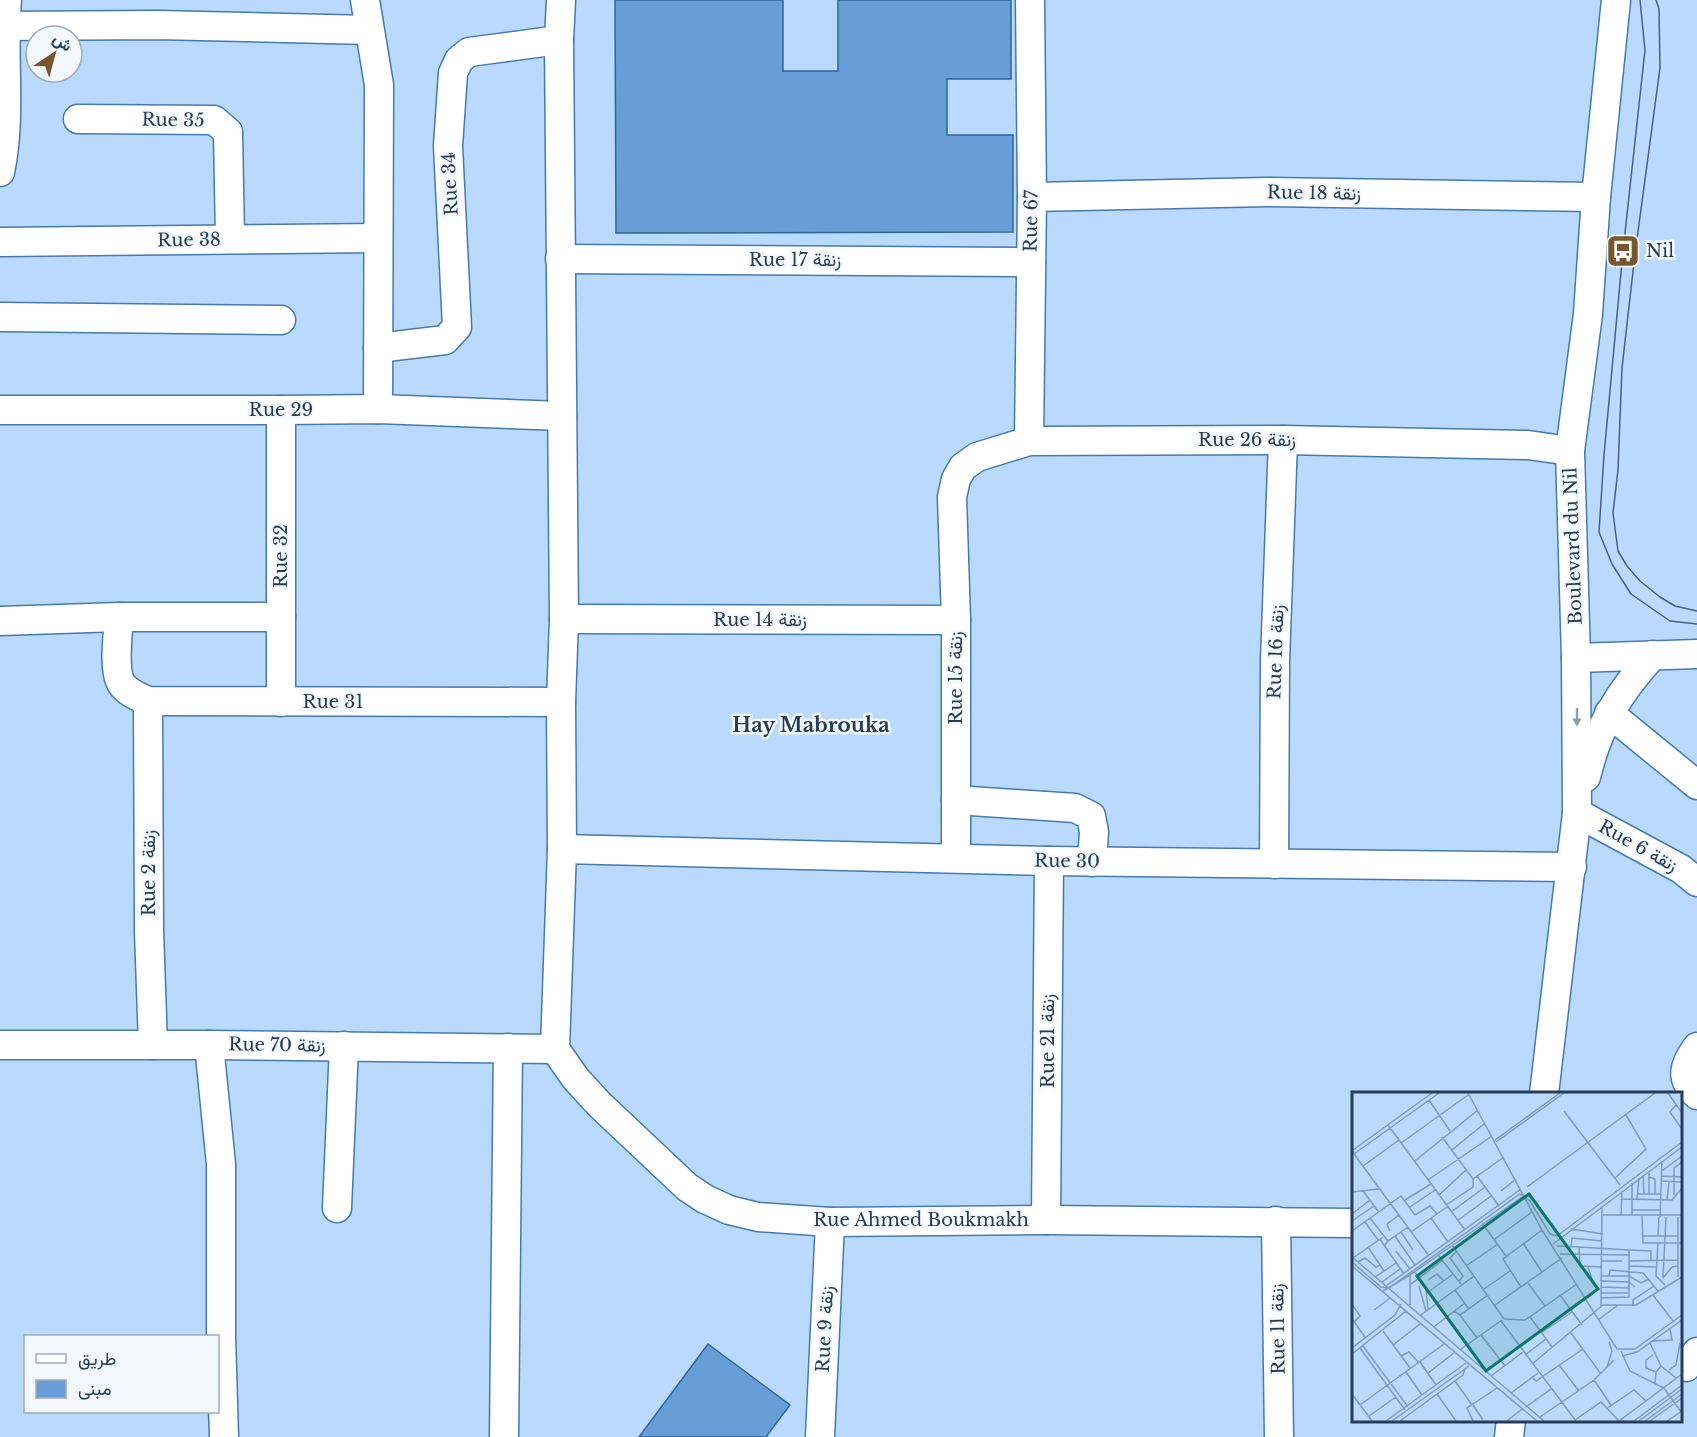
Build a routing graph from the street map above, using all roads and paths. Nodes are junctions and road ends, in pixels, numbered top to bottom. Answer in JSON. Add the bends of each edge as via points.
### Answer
{"nodes":[{"id":1,"x":365,"y":0,"type":"edge"},
{"id":2,"x":561,"y":0,"type":"edge"},
{"id":3,"x":1030,"y":0,"type":"edge"},
{"id":4,"x":1616,"y":0,"type":"edge"},
{"id":5,"x":4,"y":17,"type":"edge"},
{"id":6,"x":369,"y":30,"type":"junction"},
{"id":7,"x":559,"y":39,"type":"junction"},
{"id":8,"x":78,"y":119,"type":"dead end"},
{"id":9,"x":0,"y":172,"type":"edge"},
{"id":10,"x":1032,"y":197,"type":"junction"},
{"id":11,"x":1596,"y":197,"type":"junction"},
{"id":12,"x":378,"y":238,"type":"junction"},
{"id":13,"x":230,"y":239,"type":"junction"},
{"id":14,"x":0,"y":242,"type":"edge"},
{"id":15,"x":560,"y":259,"type":"junction"},
{"id":16,"x":1031,"y":262,"type":"junction"},
{"id":17,"x":0,"y":317,"type":"edge"},
{"id":18,"x":281,"y":320,"type":"dead end"},
{"id":19,"x":378,"y":348,"type":"junction"},
{"id":20,"x":378,"y":409,"type":"junction"},
{"id":21,"x":0,"y":410,"type":"edge"},
{"id":22,"x":281,"y":411,"type":"junction"},
{"id":23,"x":562,"y":416,"type":"junction"},
{"id":24,"x":1283,"y":440,"type":"junction"},
{"id":25,"x":1029,"y":441,"type":"junction"},
{"id":26,"x":1570,"y":451,"type":"junction"},
{"id":27,"x":952,"y":497,"type":"joint"},
{"id":28,"x":281,"y":617,"type":"junction"},
{"id":29,"x":119,"y":618,"type":"junction"},
{"id":30,"x":564,"y":619,"type":"junction"},
{"id":31,"x":956,"y":620,"type":"junction"},
{"id":32,"x":0,"y":621,"type":"edge"},
{"id":33,"x":1697,"y":654,"type":"edge"},
{"id":34,"x":1653,"y":655,"type":"junction"},
{"id":35,"x":1576,"y":658,"type":"junction"},
{"id":36,"x":148,"y":701,"type":"junction"},
{"id":37,"x":281,"y":702,"type":"junction"},
{"id":38,"x":561,"y":702,"type":"junction"},
{"id":39,"x":1609,"y":713,"type":"junction"},
{"id":40,"x":1697,"y":784,"type":"edge"},
{"id":41,"x":956,"y":800,"type":"junction"},
{"id":42,"x":1577,"y":813,"type":"junction"},
{"id":43,"x":562,"y":849,"type":"junction"},
{"id":44,"x":956,"y":858,"type":"junction"},
{"id":45,"x":1049,"y":861,"type":"junction"},
{"id":46,"x":1092,"y":862,"type":"junction"},
{"id":47,"x":1274,"y":864,"type":"junction"},
{"id":48,"x":1572,"y":867,"type":"junction"},
{"id":49,"x":1697,"y":882,"type":"edge"},
{"id":50,"x":0,"y":1045,"type":"edge"},
{"id":51,"x":153,"y":1045,"type":"junction"},
{"id":52,"x":209,"y":1045,"type":"junction"},
{"id":53,"x":344,"y":1046,"type":"junction"},
{"id":54,"x":508,"y":1048,"type":"junction"},
{"id":55,"x":555,"y":1049,"type":"junction"},
{"id":56,"x":1694,"y":1051,"type":"edge"},
{"id":57,"x":1544,"y":1092,"type":"edge"},
{"id":58,"x":1697,"y":1095,"type":"edge"},
{"id":59,"x":337,"y":1208,"type":"dead end"},
{"id":60,"x":1046,"y":1220,"type":"junction"},
{"id":61,"x":1276,"y":1221,"type":"junction"},
{"id":62,"x":830,"y":1222,"type":"junction"},
{"id":63,"x":1352,"y":1224,"type":"edge"},
{"id":64,"x":1511,"y":1422,"type":"edge"},
{"id":65,"x":224,"y":1437,"type":"edge"},
{"id":66,"x":504,"y":1437,"type":"edge"},
{"id":67,"x":820,"y":1437,"type":"edge"},
{"id":68,"x":1279,"y":1437,"type":"edge"},
{"id":69,"x":1509,"y":1437,"type":"edge"}],
"edges":[{"from":1,"to":6,"type":"street"},
{"from":2,"to":7,"type":"street"},
{"from":3,"to":10,"type":"street","name":"Rue 67"},
{"from":4,"to":11,"type":"street","name":"Boulevard du Nil"},
{"from":5,"to":6,"type":"street"},
{"from":5,"to":9,"type":"street","via":[[7,111]]},
{"from":6,"to":12,"type":"street","via":[[380,85]]},
{"from":7,"to":15,"type":"street"},
{"from":7,"to":19,"type":"street","name":"Rue 34","via":[[469,52],[459,60],[453,73],[448,146],[457,327],[446,340]]},
{"from":8,"to":13,"type":"street","name":"Rue 35","via":[[214,120],[228,132]]},
{"from":10,"to":11,"type":"street","name":"Rue 18 زنقة","via":[[1268,192]]},
{"from":10,"to":16,"type":"street","name":"Rue 67"},
{"from":11,"to":26,"type":"street","name":"Boulevard du Nil","via":[[1588,314]]},
{"from":12,"to":13,"type":"street","name":"Rue 38"},
{"from":12,"to":19,"type":"street"},
{"from":13,"to":14,"type":"street","name":"Rue 38"},
{"from":15,"to":16,"type":"street","name":"Rue 17 زنقة"},
{"from":15,"to":23,"type":"street"},
{"from":16,"to":25,"type":"street","name":"Rue 67"},
{"from":17,"to":18,"type":"street"},
{"from":19,"to":20,"type":"street"},
{"from":20,"to":22,"type":"street","name":"Rue 29"},
{"from":20,"to":23,"type":"street","name":"Rue 29"},
{"from":21,"to":22,"type":"street","name":"Rue 29"},
{"from":22,"to":28,"type":"street","name":"Rue 32"},
{"from":23,"to":30,"type":"street"},
{"from":24,"to":25,"type":"street","name":"Rue 26 زنقة"},
{"from":24,"to":26,"type":"street","name":"Rue 26 زنقة","via":[[1528,445]]},
{"from":24,"to":47,"type":"street","name":"Rue 16 زنقة","via":[[1275,673]]},
{"from":25,"to":27,"type":"street","name":"Rue 26 زنقة","via":[[977,457],[963,466]]},
{"from":26,"to":35,"type":"street","name":"Boulevard du Nil"},
{"from":27,"to":31,"type":"street","name":"Rue 15 زنقة"},
{"from":28,"to":29,"type":"street"},
{"from":28,"to":37,"type":"street","name":"Rue 32"},
{"from":29,"to":32,"type":"street"},
{"from":29,"to":36,"type":"street","via":[[117,674],[122,685]]},
{"from":30,"to":31,"type":"street","name":"Rue 14 زنقة"},
{"from":30,"to":38,"type":"street"},
{"from":31,"to":41,"type":"street","name":"Rue 15 زنقة"},
{"from":33,"to":34,"type":"street"},
{"from":34,"to":35,"type":"street"},
{"from":34,"to":39,"type":"street","via":[[1633,676]]},
{"from":35,"to":42,"type":"street","name":"Boulevard du Nil","one_way":true},
{"from":36,"to":37,"type":"street","name":"Rue 31"},
{"from":36,"to":51,"type":"street","name":"Rue 2 زنقة"},
{"from":37,"to":38,"type":"street","name":"Rue 31"},
{"from":38,"to":43,"type":"street"},
{"from":39,"to":40,"type":"street"},
{"from":39,"to":42,"type":"street","via":[[1592,752]]},
{"from":41,"to":44,"type":"street","name":"Rue 15 زنقة"},
{"from":41,"to":46,"type":"street","via":[[1075,808],[1091,816]]},
{"from":42,"to":48,"type":"street","name":"Boulevard du Nil"},
{"from":42,"to":49,"type":"street","name":"Rue 6 زنقة","via":[[1681,869]]},
{"from":43,"to":44,"type":"street","name":"Rue 30"},
{"from":43,"to":55,"type":"street"},
{"from":44,"to":45,"type":"street","name":"Rue 30"},
{"from":45,"to":46,"type":"street","name":"Rue 30"},
{"from":45,"to":60,"type":"street","name":"Rue 21 زنقة"},
{"from":46,"to":47,"type":"street","name":"Rue 30"},
{"from":47,"to":48,"type":"street","name":"Rue 30"},
{"from":48,"to":57,"type":"street","name":"Boulevard du Nil"},
{"from":50,"to":51,"type":"street","name":"Rue 70 زنقة"},
{"from":51,"to":52,"type":"street","name":"Rue 70 زنقة"},
{"from":52,"to":53,"type":"street","name":"Rue 70 زنقة"},
{"from":52,"to":65,"type":"street","via":[[221,1164]]},
{"from":53,"to":54,"type":"street","name":"Rue 70 زنقة"},
{"from":53,"to":59,"type":"street"},
{"from":54,"to":55,"type":"street","name":"Rue 70 زنقة"},
{"from":54,"to":66,"type":"street"},
{"from":55,"to":62,"type":"street","name":"Rue Ahmed Boukmakh","via":[[600,1105],[705,1199],[759,1217]]},
{"from":56,"to":58,"type":"street","via":[[1685,1079]]},
{"from":60,"to":61,"type":"street","name":"Rue Ahmed Boukmakh"},
{"from":60,"to":62,"type":"street","name":"Rue Ahmed Boukmakh"},
{"from":61,"to":63,"type":"street","name":"Rue Ahmed Boukmakh"},
{"from":61,"to":68,"type":"street","name":"Rue 11 زنقة"},
{"from":62,"to":67,"type":"street","name":"Rue 9 زنقة"},
{"from":64,"to":69,"type":"street"}]}
